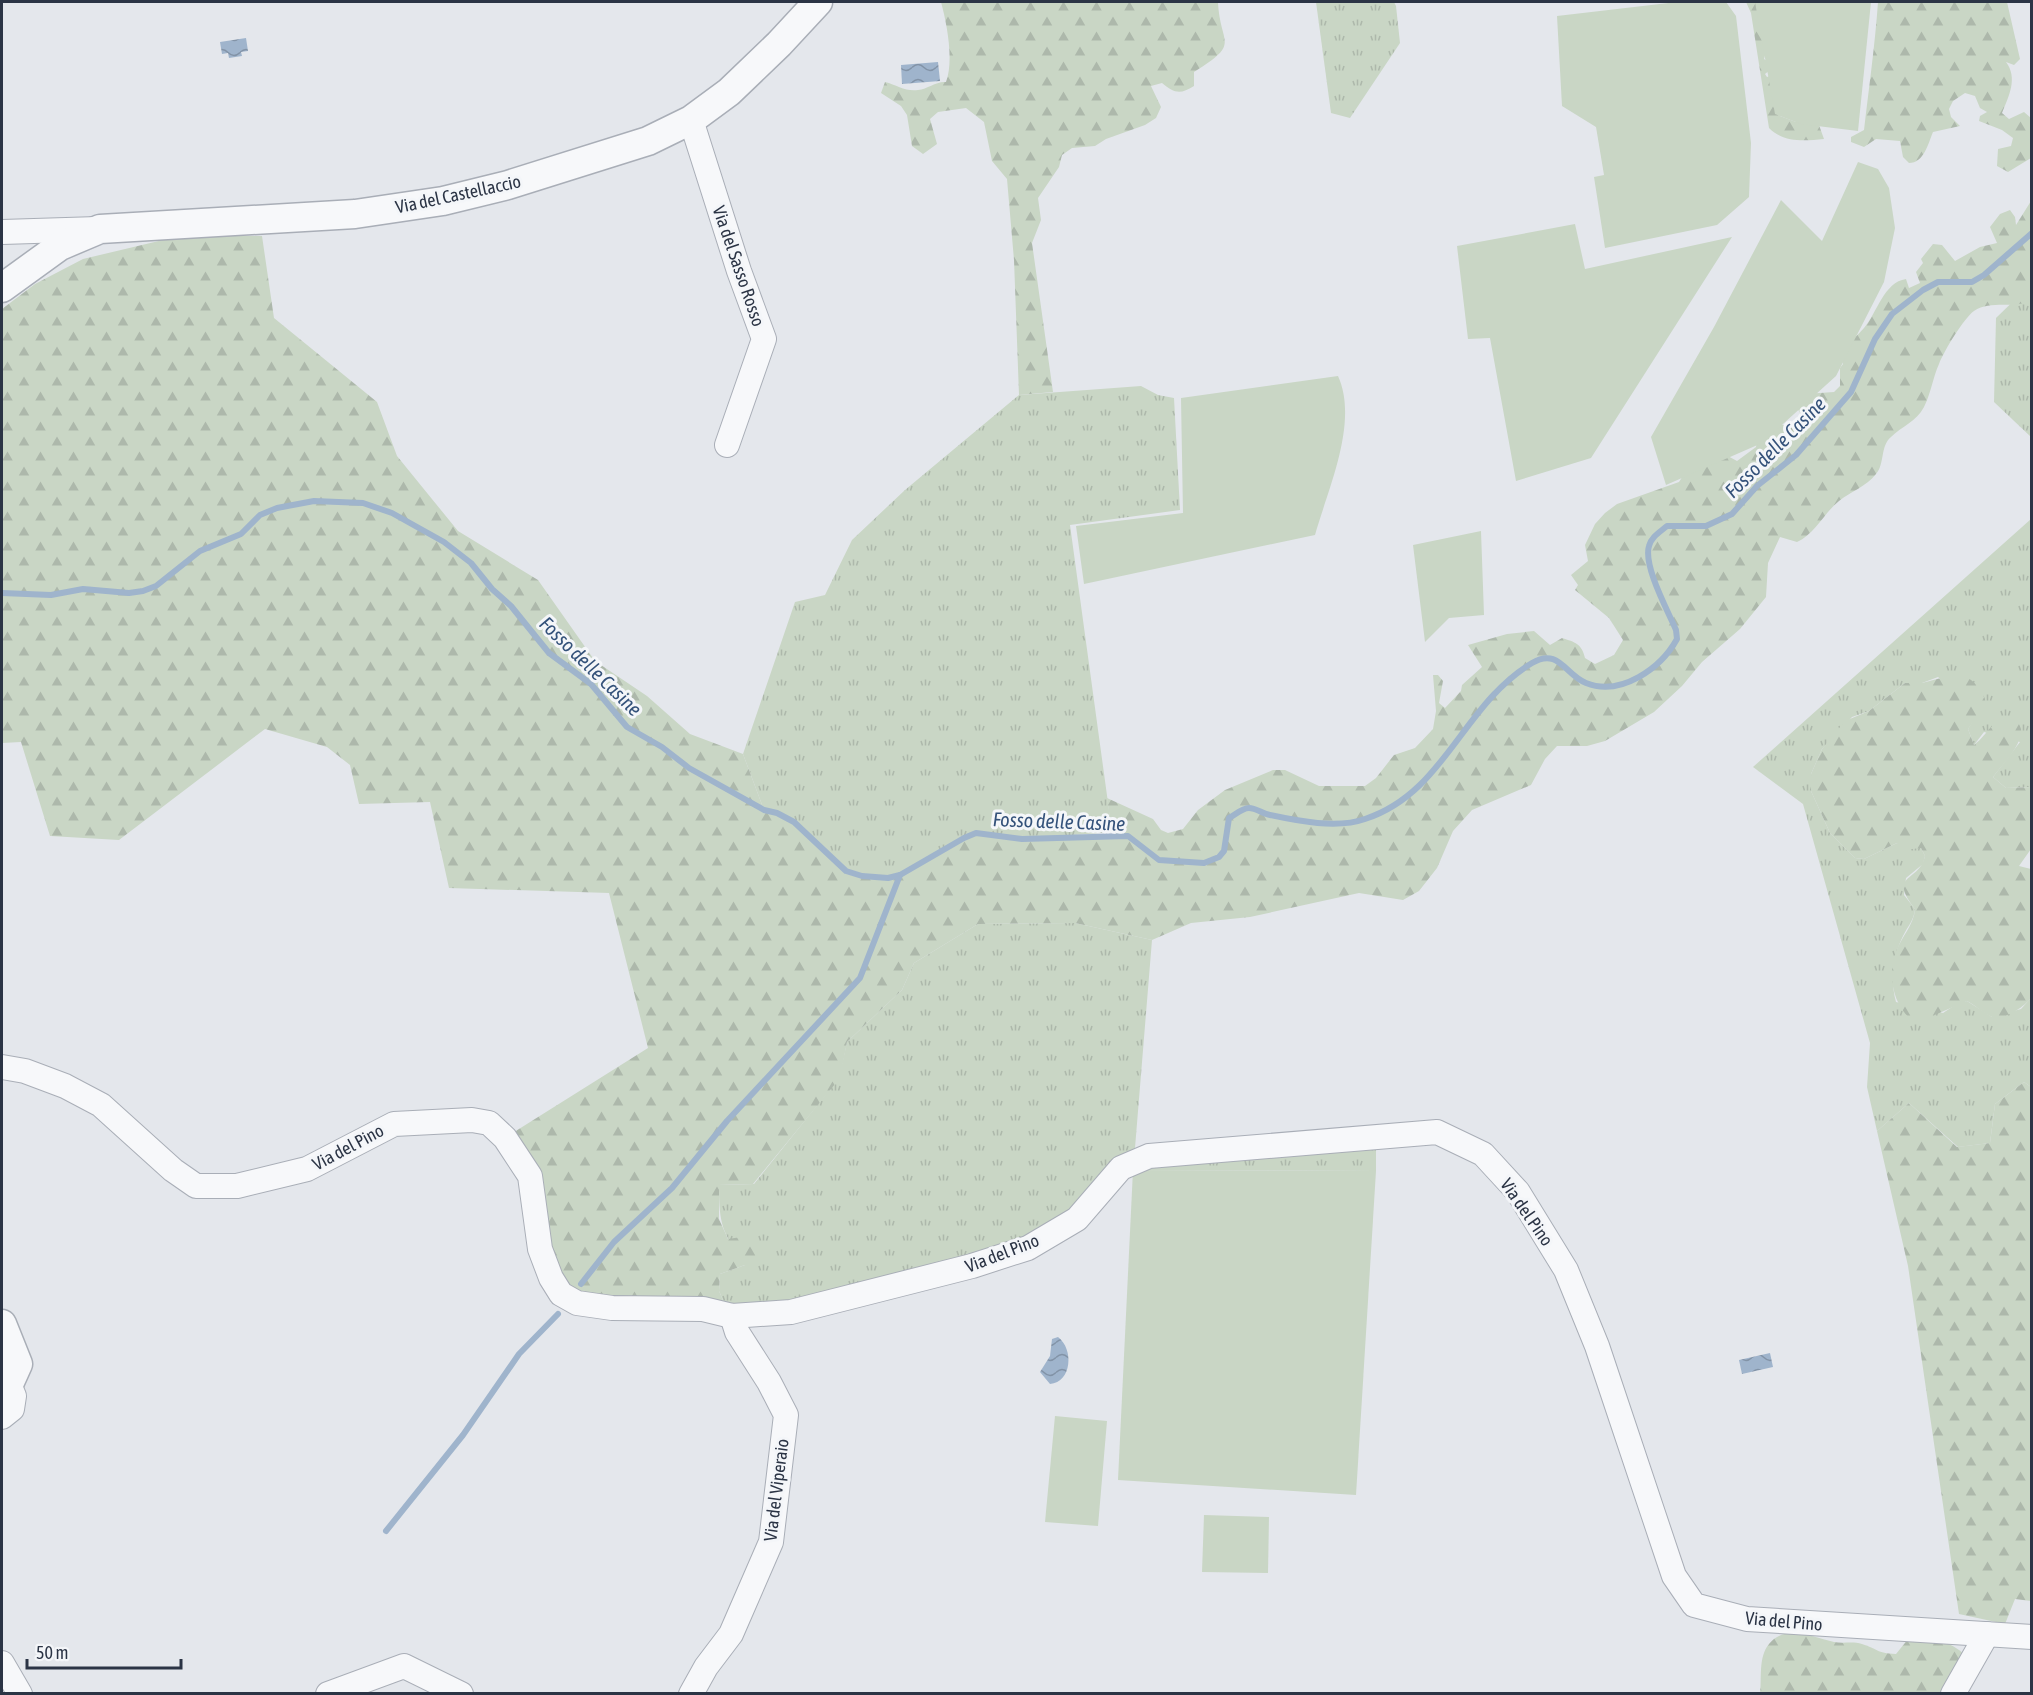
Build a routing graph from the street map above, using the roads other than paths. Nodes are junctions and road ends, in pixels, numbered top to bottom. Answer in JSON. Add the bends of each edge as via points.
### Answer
{"nodes":[{"id":1,"x":818,"y":2,"type":"edge"},
{"id":2,"x":691,"y":120,"type":"junction"},
{"id":3,"x":2,"y":232,"type":"edge"},
{"id":4,"x":50,"y":237,"type":"junction"},
{"id":5,"x":2,"y":283,"type":"edge"},
{"id":6,"x":727,"y":445,"type":"dead end"},
{"id":7,"x":2,"y":1067,"type":"edge"},
{"id":8,"x":732,"y":1316,"type":"junction"},
{"id":9,"x":2,"y":1324,"type":"edge"},
{"id":10,"x":5,"y":1386,"type":"edge"},
{"id":11,"x":2,"y":1417,"type":"edge"},
{"id":12,"x":1987,"y":1634,"type":"junction"},
{"id":13,"x":2031,"y":1636,"type":"edge"},
{"id":14,"x":2,"y":1664,"type":"edge"},
{"id":15,"x":20,"y":1694,"type":"edge"},
{"id":16,"x":328,"y":1694,"type":"edge"},
{"id":17,"x":461,"y":1694,"type":"edge"},
{"id":18,"x":691,"y":1694,"type":"edge"},
{"id":19,"x":1953,"y":1694,"type":"edge"}],
"edges":[{"from":1,"to":2,"type":"street","name":"Via del Castellaccio","via":[[729,92]]},
{"from":2,"to":4,"type":"street","name":"Via del Castellaccio","via":[[648,141],[579,164],[443,201],[355,214],[100,229]]},
{"from":2,"to":6,"type":"street","name":"Via del Sasso Rosso","via":[[764,339]]},
{"from":3,"to":4,"type":"street"},
{"from":4,"to":5,"type":"street","name":"Via del Castellaccio"},
{"from":7,"to":8,"type":"street","name":"Via del Pino","via":[[65,1086],[101,1105],[196,1186],[237,1186],[307,1169],[394,1124],[472,1120],[489,1123],[505,1138],[530,1176],[540,1250],[550,1278],[561,1294],[578,1303],[612,1308],[703,1309]]},
{"from":8,"to":12,"type":"street","name":"Via del Pino","via":[[791,1312],[1028,1248],[1077,1219],[1121,1168],[1149,1156],[1437,1132],[1483,1154],[1518,1192],[1566,1270],[1597,1346],[1674,1576],[1694,1605],[1747,1619]]},
{"from":8,"to":18,"type":"street","name":"Via del Viperaio","via":[[786,1415],[771,1542],[731,1634]]},
{"from":9,"to":10,"type":"street","via":[[18,1364]]},
{"from":10,"to":11,"type":"street","via":[[14,1396],[12,1409]]},
{"from":12,"to":13,"type":"street","name":"Via del Pino"},
{"from":12,"to":19,"type":"street"},
{"from":14,"to":15,"type":"street"},
{"from":16,"to":17,"type":"street","via":[[404,1666]]}]}
